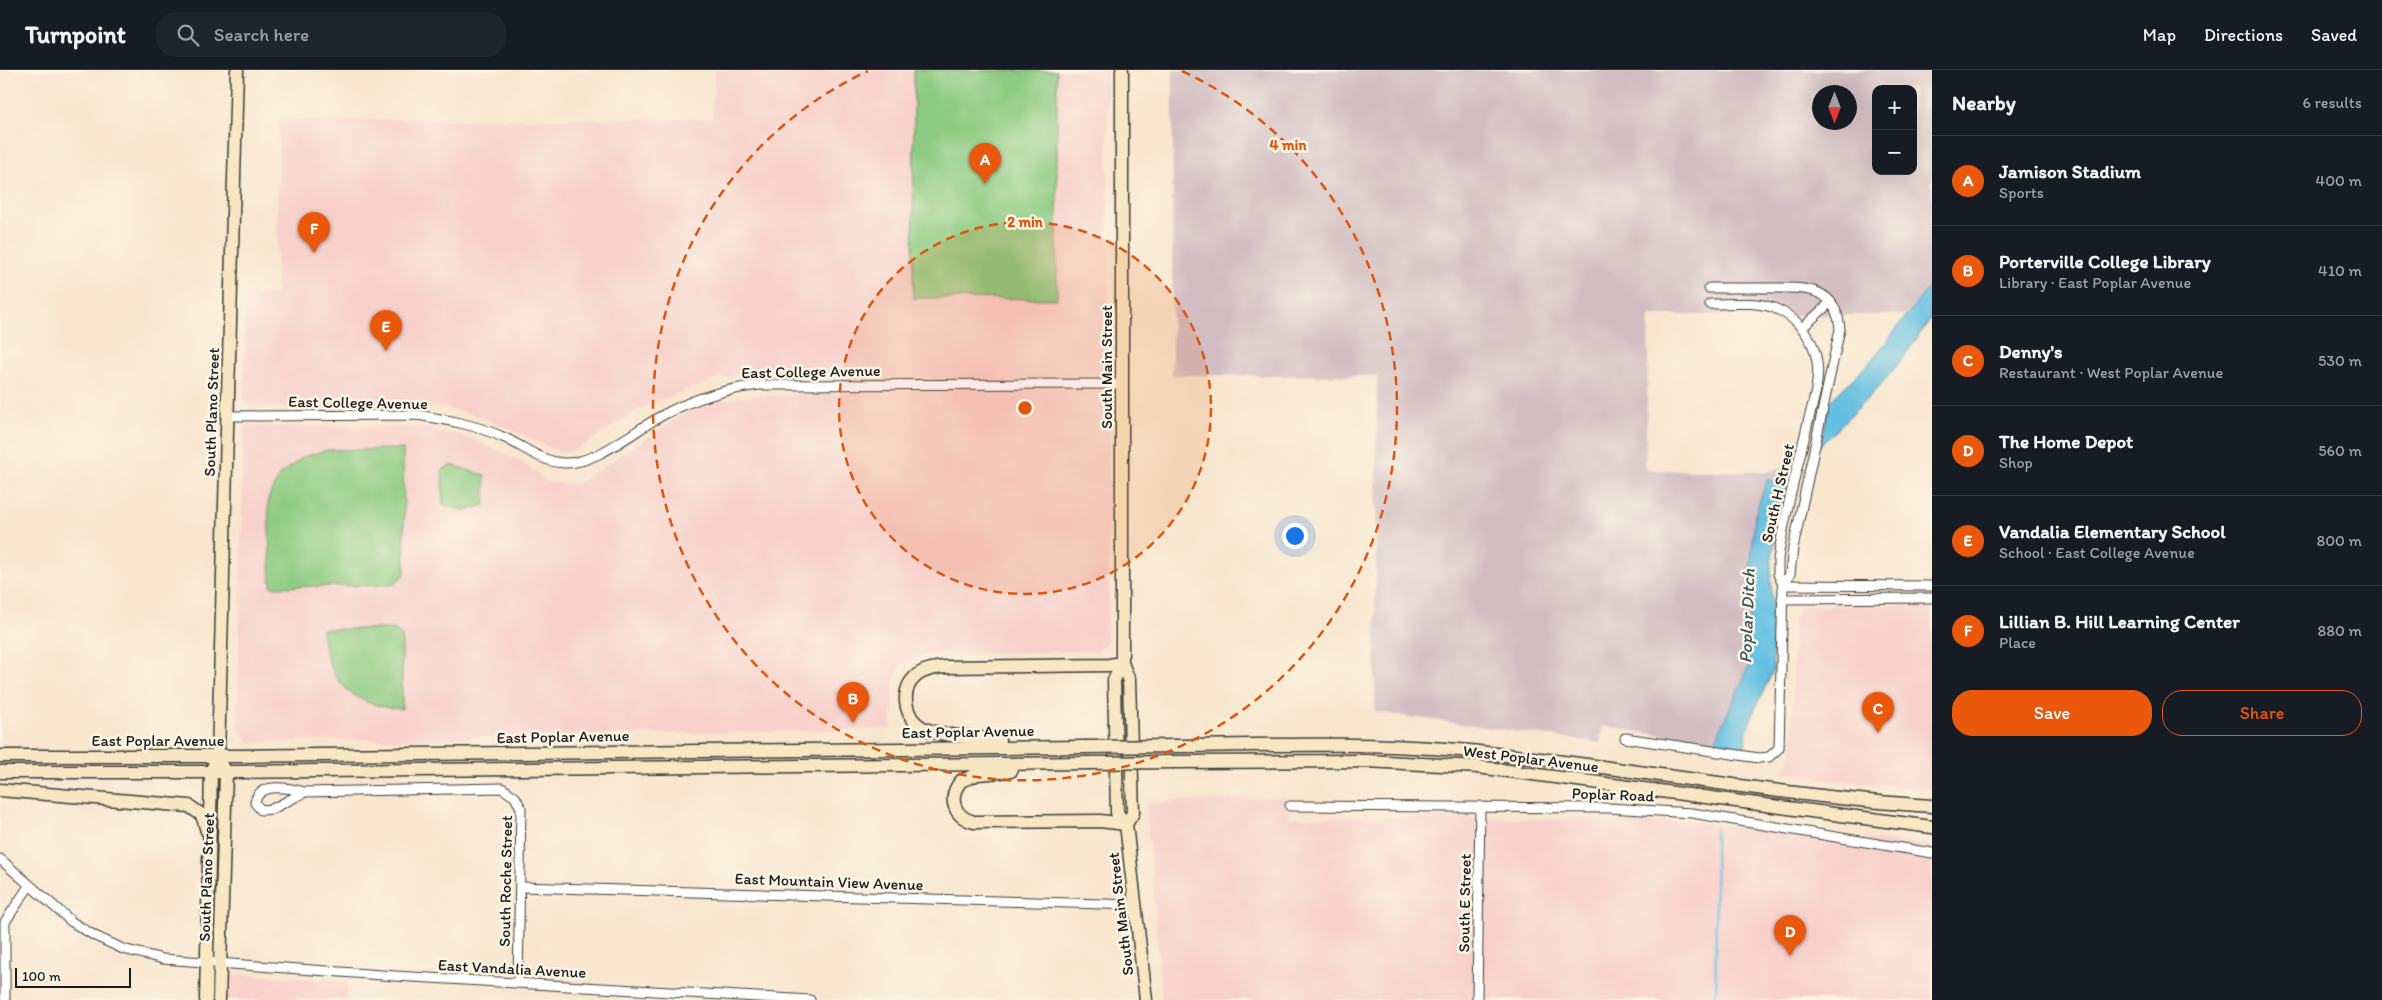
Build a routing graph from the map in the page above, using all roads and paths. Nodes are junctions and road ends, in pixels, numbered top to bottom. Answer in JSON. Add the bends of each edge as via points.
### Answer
{"nodes":[{"id":1,"x":237,"y":70,"type":"edge"},
{"id":2,"x":1122,"y":70,"type":"edge"},
{"id":3,"x":1709,"y":288,"type":"dead end"},
{"id":4,"x":1744,"y":288,"type":"junction"},
{"id":5,"x":1831,"y":302,"type":"junction"},
{"id":6,"x":1710,"y":304,"type":"dead end"},
{"id":7,"x":1745,"y":304,"type":"junction"},
{"id":8,"x":1802,"y":328,"type":"junction"},
{"id":9,"x":1123,"y":384,"type":"junction"},
{"id":10,"x":1812,"y":407,"type":"junction"},
{"id":11,"x":1822,"y":410,"type":"junction"},
{"id":12,"x":227,"y":416,"type":"junction"},
{"id":13,"x":1783,"y":586,"type":"junction"},
{"id":14,"x":1919,"y":586,"type":"junction"},
{"id":15,"x":1932,"y":586,"type":"edge"},
{"id":16,"x":1782,"y":598,"type":"junction"},
{"id":17,"x":1919,"y":598,"type":"junction"},
{"id":18,"x":1932,"y":598,"type":"edge"},
{"id":19,"x":1122,"y":664,"type":"junction"},
{"id":20,"x":1625,"y":738,"type":"dead end"},
{"id":21,"x":1046,"y":746,"type":"junction"},
{"id":22,"x":1125,"y":746,"type":"joint"},
{"id":23,"x":0,"y":756,"type":"edge"},
{"id":24,"x":218,"y":756,"type":"junction"},
{"id":25,"x":1124,"y":762,"type":"joint"},
{"id":26,"x":1088,"y":763,"type":"junction"},
{"id":27,"x":0,"y":772,"type":"edge"},
{"id":28,"x":212,"y":772,"type":"junction"},
{"id":29,"x":226,"y":772,"type":"junction"},
{"id":30,"x":0,"y":790,"type":"edge"},
{"id":31,"x":305,"y":792,"type":"junction"},
{"id":32,"x":1290,"y":806,"type":"dead end"},
{"id":33,"x":1480,"y":806,"type":"junction"},
{"id":34,"x":1932,"y":806,"type":"edge"},
{"id":35,"x":1126,"y":824,"type":"junction"},
{"id":36,"x":1932,"y":827,"type":"edge"},
{"id":37,"x":210,"y":845,"type":"junction"},
{"id":38,"x":1932,"y":853,"type":"edge"},
{"id":39,"x":0,"y":859,"type":"edge"},
{"id":40,"x":29,"y":886,"type":"junction"},
{"id":41,"x":520,"y":887,"type":"junction"},
{"id":42,"x":1136,"y":905,"type":"junction"},
{"id":43,"x":2,"y":922,"type":"edge"},
{"id":44,"x":212,"y":964,"type":"junction"},
{"id":45,"x":518,"y":982,"type":"junction"},
{"id":46,"x":614,"y":989,"type":"junction"},
{"id":47,"x":5,"y":1000,"type":"edge"},
{"id":48,"x":206,"y":1000,"type":"edge"},
{"id":49,"x":219,"y":1000,"type":"edge"},
{"id":50,"x":614,"y":1000,"type":"edge"},
{"id":51,"x":810,"y":1000,"type":"edge"},
{"id":52,"x":1146,"y":1000,"type":"edge"},
{"id":53,"x":1477,"y":1000,"type":"edge"}],
"edges":[{"from":1,"to":12,"type":"main road","name":"South Plano Street"},
{"from":2,"to":9,"type":"main road","name":"South Main Street"},
{"from":3,"to":4,"type":"street"},
{"from":4,"to":5,"type":"street","via":[[1802,288],[1820,292]]},
{"from":4,"to":7,"type":"street"},
{"from":5,"to":8,"type":"street"},
{"from":5,"to":11,"type":"street","name":"South H Street","via":[[1839,317],[1840,329]]},
{"from":6,"to":7,"type":"street","name":"South H Street"},
{"from":7,"to":8,"type":"street","name":"South H Street","via":[[1773,308],[1790,316]]},
{"from":8,"to":10,"type":"street","name":"South H Street","via":[[1813,346],[1817,364]]},
{"from":9,"to":12,"type":"street","name":"East College Avenue","via":[[769,384],[728,389],[700,397],[668,412],[582,461],[565,463],[534,454],[478,428],[445,419],[417,416]]},
{"from":9,"to":19,"type":"main road","name":"South Main Street"},
{"from":10,"to":11,"type":"street"},
{"from":10,"to":13,"type":"street","name":"South H Street","via":[[1779,551],[1778,574]]},
{"from":11,"to":13,"type":"street","name":"South H Street","via":[[1792,548],[1790,574]]},
{"from":12,"to":24,"type":"main road","name":"South Plano Street"},
{"from":13,"to":14,"type":"street"},
{"from":13,"to":16,"type":"street","name":"South H Street"},
{"from":14,"to":15,"type":"street"},
{"from":14,"to":17,"type":"street"},
{"from":16,"to":17,"type":"street"},
{"from":16,"to":20,"type":"street","name":"South H Street","via":[[1780,742],[1775,753],[1759,758]]},
{"from":17,"to":18,"type":"street"},
{"from":19,"to":21,"type":"main road","via":[[947,667],[923,672],[910,682],[906,700],[908,712],[914,722],[924,728]]},
{"from":19,"to":35,"type":"main road","name":"South Main Street","via":[[1129,680],[1133,813]]},
{"from":21,"to":22,"type":"main road","name":"East Poplar Avenue","bridge":true},
{"from":21,"to":24,"type":"main road","name":"East Poplar Avenue"},
{"from":22,"to":34,"type":"main road","name":"West Poplar Avenue","bridge":true,"via":[[1343,744],[1439,748],[1854,800]]},
{"from":23,"to":24,"type":"main road","name":"East Poplar Avenue"},
{"from":24,"to":28,"type":"main road","name":"South Plano Street"},
{"from":24,"to":29,"type":"main road","name":"South Plano Street"},
{"from":25,"to":26,"type":"main road","name":"East Poplar Avenue","bridge":true},
{"from":25,"to":36,"type":"main road","name":"West Poplar Avenue","bridge":true,"via":[[1367,761],[1478,767]]},
{"from":26,"to":29,"type":"main road","name":"East Poplar Avenue"},
{"from":26,"to":35,"type":"main road","via":[[970,776],[956,788],[954,807],[959,815],[974,822],[1100,821]]},
{"from":27,"to":28,"type":"main road","name":"East Poplar Avenue"},
{"from":28,"to":29,"type":"main road","name":"East Poplar Avenue"},
{"from":28,"to":37,"type":"main road","name":"South Plano Street"},
{"from":29,"to":44,"type":"main road","name":"South Plano Street"},
{"from":30,"to":37,"type":"main road","via":[[189,806],[202,815]]},
{"from":31,"to":31,"type":"street","via":[[272,809],[261,810],[255,803],[257,795],[268,789],[287,788]]},
{"from":31,"to":41,"type":"street","name":"South Roche Street","via":[[502,788],[515,798],[521,808]]},
{"from":32,"to":33,"type":"street","name":"Poplar Road"},
{"from":33,"to":38,"type":"street","name":"Poplar Road","via":[[1692,813]]},
{"from":33,"to":53,"type":"street","name":"South E Street"},
{"from":35,"to":42,"type":"main road","name":"South Main Street"},
{"from":37,"to":44,"type":"main road","name":"South Plano Street"},
{"from":39,"to":40,"type":"street","name":"East Vandalia Avenue"},
{"from":40,"to":43,"type":"street"},
{"from":40,"to":44,"type":"street","name":"East Vandalia Avenue","via":[[72,922],[123,949],[163,959]]},
{"from":41,"to":42,"type":"street","name":"East Mountain View Avenue"},
{"from":41,"to":45,"type":"street","name":"South Roche Street"},
{"from":42,"to":52,"type":"main road","name":"South Main Street"},
{"from":43,"to":47,"type":"street"},
{"from":44,"to":45,"type":"street","name":"East Vandalia Avenue"},
{"from":44,"to":48,"type":"main road","name":"South Plano Street"},
{"from":44,"to":49,"type":"main road","name":"South Plano Street"},
{"from":45,"to":46,"type":"street","name":"East Vandalia Avenue"},
{"from":46,"to":50,"type":"street"},
{"from":46,"to":51,"type":"street","name":"East Vandalia Avenue"}]}
